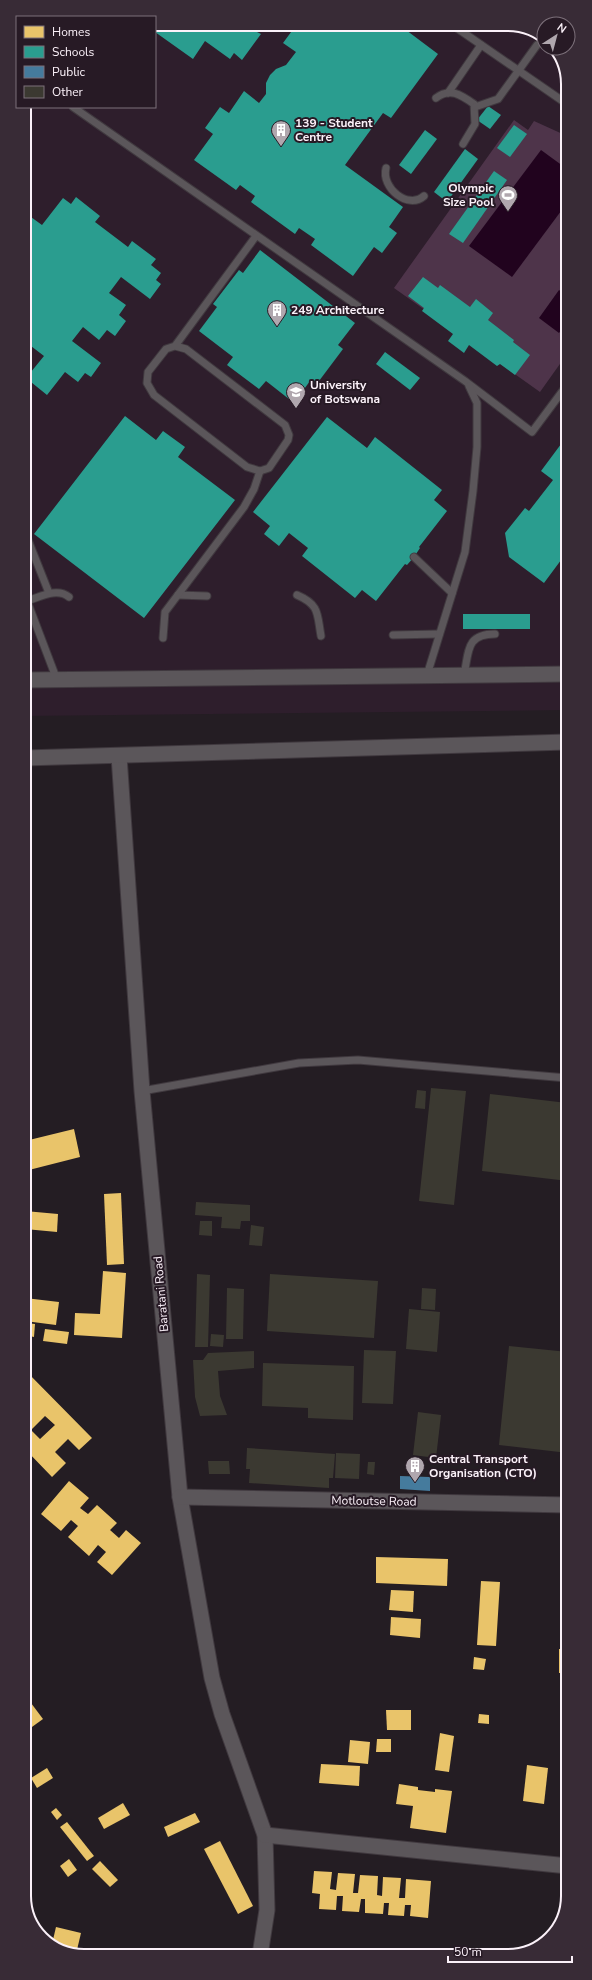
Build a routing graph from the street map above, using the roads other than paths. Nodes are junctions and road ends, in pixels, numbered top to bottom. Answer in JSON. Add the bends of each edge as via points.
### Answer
{"nodes":[{"id":1,"x":461,"y":31,"type":"edge"},
{"id":2,"x":481,"y":45,"type":"junction"},
{"id":3,"x":536,"y":46,"type":"edge"},
{"id":4,"x":518,"y":72,"type":"junction"},
{"id":5,"x":448,"y":93,"type":"junction"},
{"id":6,"x":436,"y":98,"type":"dead end"},
{"id":7,"x":561,"y":100,"type":"edge"},
{"id":8,"x":475,"y":107,"type":"junction"},
{"id":9,"x":74,"y":108,"type":"edge"},
{"id":10,"x":463,"y":144,"type":"dead end"},
{"id":11,"x":386,"y":168,"type":"dead end"},
{"id":12,"x":424,"y":196,"type":"dead end"},
{"id":13,"x":256,"y":236,"type":"junction"},
{"id":14,"x":175,"y":346,"type":"junction"},
{"id":15,"x":465,"y":381,"type":"junction"},
{"id":16,"x":561,"y":393,"type":"edge"},
{"id":17,"x":260,"y":471,"type":"junction"},
{"id":18,"x":31,"y":548,"type":"edge"},
{"id":19,"x":414,"y":557,"type":"dead end"},
{"id":20,"x":49,"y":593,"type":"junction"},
{"id":21,"x":452,"y":593,"type":"junction"},
{"id":22,"x":178,"y":595,"type":"junction"},
{"id":23,"x":297,"y":595,"type":"dead end"},
{"id":24,"x":207,"y":596,"type":"dead end"},
{"id":25,"x":69,"y":597,"type":"dead end"},
{"id":26,"x":31,"y":600,"type":"edge"},
{"id":27,"x":31,"y":612,"type":"edge"},
{"id":28,"x":440,"y":634,"type":"junction"},
{"id":29,"x":495,"y":634,"type":"dead end"},
{"id":30,"x":393,"y":635,"type":"dead end"},
{"id":31,"x":321,"y":636,"type":"dead end"},
{"id":32,"x":163,"y":638,"type":"dead end"},
{"id":33,"x":561,"y":674,"type":"edge"},
{"id":34,"x":427,"y":675,"type":"junction"},
{"id":35,"x":464,"y":675,"type":"junction"},
{"id":36,"x":31,"y":680,"type":"edge"},
{"id":37,"x":57,"y":680,"type":"junction"},
{"id":38,"x":561,"y":742,"type":"edge"},
{"id":39,"x":119,"y":756,"type":"junction"},
{"id":40,"x":31,"y":758,"type":"edge"},
{"id":41,"x":561,"y":1077,"type":"edge"},
{"id":42,"x":142,"y":1091,"type":"junction"},
{"id":43,"x":180,"y":1497,"type":"junction"},
{"id":44,"x":561,"y":1504,"type":"edge"},
{"id":45,"x":265,"y":1835,"type":"junction"},
{"id":46,"x":561,"y":1865,"type":"edge"},
{"id":47,"x":261,"y":1949,"type":"edge"}],
"edges":[{"from":1,"to":2,"type":"lane"},
{"from":2,"to":4,"type":"lane"},
{"from":2,"to":5,"type":"lane"},
{"from":3,"to":4,"type":"lane"},
{"from":4,"to":7,"type":"lane"},
{"from":4,"to":8,"type":"lane","via":[[498,98]]},
{"from":5,"to":6,"type":"lane"},
{"from":5,"to":8,"type":"lane","via":[[459,94]]},
{"from":8,"to":10,"type":"lane","via":[[474,124]]},
{"from":9,"to":13,"type":"lane"},
{"from":11,"to":12,"type":"lane","via":[[386,183],[396,193],[412,201]]},
{"from":13,"to":14,"type":"lane"},
{"from":13,"to":15,"type":"lane"},
{"from":14,"to":17,"type":"lane","via":[[166,349],[148,372],[147,383],[150,390],[247,467]]},
{"from":14,"to":17,"type":"lane","via":[[186,349],[285,425],[290,435],[286,446],[269,468]]},
{"from":15,"to":16,"type":"lane","via":[[532,432]]},
{"from":15,"to":21,"type":"lane","via":[[477,403],[477,447],[474,492],[465,552]]},
{"from":17,"to":22,"type":"lane","via":[[244,507]]},
{"from":18,"to":20,"type":"lane"},
{"from":19,"to":21,"type":"lane"},
{"from":20,"to":25,"type":"lane","via":[[62,592]]},
{"from":20,"to":26,"type":"lane"},
{"from":21,"to":28,"type":"lane"},
{"from":22,"to":24,"type":"lane"},
{"from":22,"to":32,"type":"lane","via":[[165,612]]},
{"from":23,"to":31,"type":"lane","via":[[316,607]]},
{"from":27,"to":37,"type":"lane"},
{"from":28,"to":30,"type":"lane"},
{"from":28,"to":34,"type":"lane"},
{"from":29,"to":35,"type":"lane","via":[[476,637],[471,644]]},
{"from":33,"to":35,"type":"street"},
{"from":34,"to":35,"type":"street"},
{"from":34,"to":37,"type":"street"},
{"from":36,"to":37,"type":"street"},
{"from":38,"to":39,"type":"street"},
{"from":39,"to":40,"type":"street"},
{"from":39,"to":42,"type":"street","name":"Baratani Road"},
{"from":41,"to":42,"type":"lane","via":[[358,1060],[299,1064]]},
{"from":42,"to":43,"type":"street","name":"Baratani Road"},
{"from":43,"to":44,"type":"street","name":"Motloutse Road"},
{"from":43,"to":45,"type":"street","name":"Baratani Road","via":[[212,1678],[222,1714]]},
{"from":45,"to":46,"type":"street"},
{"from":45,"to":47,"type":"street","name":"Baratani Road","via":[[267,1910]]}]}
